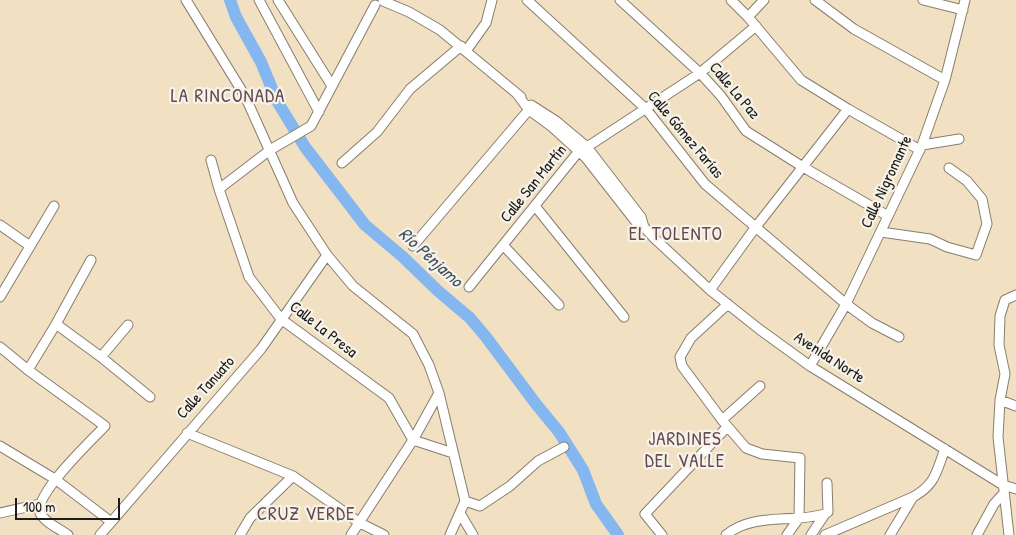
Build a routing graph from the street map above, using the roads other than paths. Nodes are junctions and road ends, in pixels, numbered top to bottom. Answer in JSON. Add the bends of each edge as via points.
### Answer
{"nodes":[{"id":1,"x":186,"y":0,"type":"edge"},
{"id":2,"x":259,"y":0,"type":"edge"},
{"id":3,"x":278,"y":0,"type":"edge"},
{"id":4,"x":492,"y":0,"type":"edge"},
{"id":5,"x":527,"y":0,"type":"edge"},
{"id":6,"x":620,"y":0,"type":"edge"},
{"id":7,"x":731,"y":0,"type":"edge"},
{"id":8,"x":764,"y":0,"type":"edge"},
{"id":9,"x":815,"y":0,"type":"edge"},
{"id":10,"x":924,"y":0,"type":"edge"},
{"id":11,"x":965,"y":0,"type":"edge"},
{"id":12,"x":377,"y":1,"type":"edge"},
{"id":13,"x":963,"y":10,"type":"junction"},
{"id":14,"x":748,"y":17,"type":"junction"},
{"id":15,"x":756,"y":26,"type":"junction"},
{"id":16,"x":464,"y":48,"type":"junction"},
{"id":17,"x":700,"y":73,"type":"junction"},
{"id":18,"x":945,"y":80,"type":"junction"},
{"id":19,"x":332,"y":86,"type":"junction"},
{"id":20,"x":530,"y":108,"type":"junction"},
{"id":21,"x":646,"y":109,"type":"junction"},
{"id":22,"x":848,"y":109,"type":"junction"},
{"id":23,"x":319,"y":112,"type":"junction"},
{"id":24,"x":959,"y":139,"type":"dead end"},
{"id":25,"x":921,"y":147,"type":"junction"},
{"id":26,"x":583,"y":149,"type":"junction"},
{"id":27,"x":270,"y":150,"type":"junction"},
{"id":28,"x":211,"y":160,"type":"dead end"},
{"id":29,"x":342,"y":163,"type":"dead end"},
{"id":30,"x":803,"y":167,"type":"junction"},
{"id":31,"x":949,"y":168,"type":"dead end"},
{"id":32,"x":219,"y":190,"type":"junction"},
{"id":33,"x":54,"y":206,"type":"dead end"},
{"id":34,"x":535,"y":206,"type":"junction"},
{"id":35,"x":888,"y":216,"type":"junction"},
{"id":36,"x":0,"y":225,"type":"edge"},
{"id":37,"x":755,"y":228,"type":"junction"},
{"id":38,"x":880,"y":232,"type":"junction"},
{"id":39,"x":503,"y":245,"type":"junction"},
{"id":40,"x":30,"y":246,"type":"junction"},
{"id":41,"x":412,"y":246,"type":"dead end"},
{"id":42,"x":327,"y":255,"type":"junction"},
{"id":43,"x":91,"y":260,"type":"dead end"},
{"id":44,"x":469,"y":287,"type":"dead end"},
{"id":45,"x":710,"y":290,"type":"junction"},
{"id":46,"x":1016,"y":295,"type":"edge"},
{"id":47,"x":0,"y":296,"type":"edge"},
{"id":48,"x":728,"y":304,"type":"junction"},
{"id":49,"x":846,"y":304,"type":"junction"},
{"id":50,"x":559,"y":305,"type":"dead end"},
{"id":51,"x":624,"y":317,"type":"dead end"},
{"id":52,"x":281,"y":319,"type":"junction"},
{"id":53,"x":56,"y":324,"type":"junction"},
{"id":54,"x":128,"y":325,"type":"dead end"},
{"id":55,"x":899,"y":337,"type":"dead end"},
{"id":56,"x":0,"y":347,"type":"edge"},
{"id":57,"x":101,"y":357,"type":"junction"},
{"id":58,"x":810,"y":366,"type":"junction"},
{"id":59,"x":28,"y":370,"type":"junction"},
{"id":60,"x":760,"y":386,"type":"dead end"},
{"id":61,"x":438,"y":389,"type":"junction"},
{"id":62,"x":150,"y":397,"type":"dead end"},
{"id":63,"x":1000,"y":400,"type":"junction"},
{"id":64,"x":1016,"y":406,"type":"edge"},
{"id":65,"x":724,"y":423,"type":"junction"},
{"id":66,"x":187,"y":433,"type":"junction"},
{"id":67,"x":413,"y":440,"type":"junction"},
{"id":68,"x":0,"y":446,"type":"edge"},
{"id":69,"x":564,"y":446,"type":"dead end"},
{"id":70,"x":945,"y":449,"type":"junction"},
{"id":71,"x":453,"y":453,"type":"junction"},
{"id":72,"x":293,"y":476,"type":"junction"},
{"id":73,"x":55,"y":478,"type":"junction"},
{"id":74,"x":827,"y":483,"type":"dead end"},
{"id":75,"x":1004,"y":489,"type":"junction"},
{"id":76,"x":1016,"y":489,"type":"edge"},
{"id":77,"x":913,"y":497,"type":"junction"},
{"id":78,"x":465,"y":501,"type":"junction"},
{"id":79,"x":40,"y":504,"type":"junction"},
{"id":80,"x":0,"y":513,"type":"edge"},
{"id":81,"x":460,"y":513,"type":"junction"},
{"id":82,"x":826,"y":513,"type":"junction"},
{"id":83,"x":799,"y":518,"type":"junction"},
{"id":84,"x":110,"y":521,"type":"junction"},
{"id":85,"x":360,"y":523,"type":"junction"},
{"id":86,"x":68,"y":535,"type":"edge"},
{"id":87,"x":100,"y":535,"type":"edge"},
{"id":88,"x":240,"y":535,"type":"edge"},
{"id":89,"x":351,"y":535,"type":"edge"},
{"id":90,"x":384,"y":535,"type":"edge"},
{"id":91,"x":450,"y":535,"type":"edge"},
{"id":92,"x":472,"y":535,"type":"edge"},
{"id":93,"x":662,"y":535,"type":"edge"},
{"id":94,"x":726,"y":535,"type":"edge"},
{"id":95,"x":787,"y":535,"type":"edge"},
{"id":96,"x":811,"y":535,"type":"edge"},
{"id":97,"x":825,"y":535,"type":"edge"},
{"id":98,"x":890,"y":535,"type":"edge"},
{"id":99,"x":977,"y":535,"type":"edge"},
{"id":100,"x":1009,"y":535,"type":"edge"}],
"edges":[{"from":1,"to":27,"type":"street","via":[[245,96]]},
{"from":2,"to":23,"type":"street"},
{"from":3,"to":19,"type":"street"},
{"from":4,"to":16,"type":"street","via":[[486,23]]},
{"from":5,"to":21,"type":"street","name":"Calle Gómez Farías"},
{"from":6,"to":17,"type":"street","name":"Calle La Paz"},
{"from":7,"to":14,"type":"street"},
{"from":8,"to":14,"type":"street"},
{"from":9,"to":18,"type":"street","via":[[854,29]]},
{"from":10,"to":13,"type":"street"},
{"from":11,"to":13,"type":"street","name":"Calle Nigromante"},
{"from":12,"to":16,"type":"street","name":"Avenida Norte","via":[[409,12]]},
{"from":12,"to":19,"type":"street"},
{"from":13,"to":18,"type":"street","name":"Calle Nigromante"},
{"from":14,"to":15,"type":"street"},
{"from":15,"to":17,"type":"street","name":"Calle San Martín"},
{"from":15,"to":22,"type":"street","via":[[801,80]]},
{"from":16,"to":20,"type":"street","name":"Avenida Norte"},
{"from":16,"to":29,"type":"street","via":[[410,89],[377,132]]},
{"from":17,"to":21,"type":"street","name":"Calle San Martín"},
{"from":17,"to":30,"type":"street","name":"Calle La Paz","via":[[746,131]]},
{"from":18,"to":25,"type":"street","name":"Calle Nigromante"},
{"from":19,"to":23,"type":"street"},
{"from":20,"to":26,"type":"street","name":"Avenida Norte","via":[[556,121]]},
{"from":20,"to":41,"type":"street"},
{"from":21,"to":26,"type":"street","name":"Calle San Martín"},
{"from":21,"to":37,"type":"street","name":"Calle Gómez Farías","via":[[705,184]]},
{"from":22,"to":25,"type":"street"},
{"from":22,"to":30,"type":"street"},
{"from":23,"to":27,"type":"street","via":[[311,126]]},
{"from":24,"to":25,"type":"street"},
{"from":25,"to":35,"type":"street","name":"Calle Nigromante"},
{"from":26,"to":34,"type":"street","name":"Calle San Martín"},
{"from":26,"to":45,"type":"street","name":"Avenida Norte","via":[[641,217],[644,227]]},
{"from":27,"to":32,"type":"street"},
{"from":27,"to":42,"type":"street","via":[[293,203]]},
{"from":28,"to":32,"type":"street","name":"Calle La Presa"},
{"from":30,"to":35,"type":"street","name":"Calle La Paz"},
{"from":30,"to":37,"type":"street"},
{"from":31,"to":38,"type":"street","via":[[982,199],[987,224],[976,255],[930,239]]},
{"from":32,"to":52,"type":"street","name":"Calle La Presa","via":[[249,277]]},
{"from":33,"to":40,"type":"street"},
{"from":34,"to":39,"type":"street","name":"Calle San Martín"},
{"from":34,"to":51,"type":"street"},
{"from":35,"to":38,"type":"street","name":"Calle Nigromante"},
{"from":36,"to":40,"type":"street"},
{"from":37,"to":45,"type":"street"},
{"from":37,"to":49,"type":"street","name":"Calle Gómez Farías"},
{"from":38,"to":49,"type":"street","name":"Calle Nigromante"},
{"from":39,"to":44,"type":"street","name":"Calle San Martín"},
{"from":39,"to":50,"type":"street"},
{"from":40,"to":47,"type":"street"},
{"from":42,"to":52,"type":"street","name":"Calle Tanuato"},
{"from":42,"to":61,"type":"street","via":[[353,286],[413,334]]},
{"from":43,"to":53,"type":"street"},
{"from":45,"to":48,"type":"street","name":"Avenida Norte"},
{"from":46,"to":63,"type":"street","via":[[1005,300],[1000,316],[999,345],[1005,374]]},
{"from":48,"to":58,"type":"street","name":"Avenida Norte"},
{"from":48,"to":65,"type":"street","via":[[691,338],[680,356],[682,366]]},
{"from":49,"to":55,"type":"street","name":"Calle Gómez Farías"},
{"from":49,"to":58,"type":"street","name":"Calle Nigromante"},
{"from":52,"to":66,"type":"street","name":"Calle Tanuato","via":[[261,349]]},
{"from":52,"to":67,"type":"street","name":"Calle La Presa","via":[[390,398]]},
{"from":53,"to":57,"type":"street"},
{"from":53,"to":59,"type":"street"},
{"from":54,"to":57,"type":"street"},
{"from":56,"to":59,"type":"street"},
{"from":57,"to":62,"type":"street"},
{"from":58,"to":70,"type":"street","name":"Avenida Norte"},
{"from":59,"to":73,"type":"street","via":[[105,426]]},
{"from":60,"to":65,"type":"street"},
{"from":61,"to":67,"type":"street"},
{"from":61,"to":71,"type":"street"},
{"from":63,"to":64,"type":"street"},
{"from":63,"to":75,"type":"street","via":[[998,437]]},
{"from":65,"to":83,"type":"street","via":[[746,448],[762,454],[800,458]]},
{"from":65,"to":93,"type":"street","via":[[645,514]]},
{"from":66,"to":72,"type":"street"},
{"from":66,"to":84,"type":"street","name":"Calle Tanuato"},
{"from":67,"to":71,"type":"street"},
{"from":67,"to":85,"type":"street"},
{"from":68,"to":73,"type":"street"},
{"from":69,"to":78,"type":"street","via":[[538,461],[510,486],[480,506]]},
{"from":70,"to":75,"type":"street","name":"Avenida Norte"},
{"from":70,"to":77,"type":"street","via":[[933,482]]},
{"from":71,"to":78,"type":"street"},
{"from":72,"to":85,"type":"street"},
{"from":72,"to":88,"type":"street","via":[[250,518]]},
{"from":73,"to":79,"type":"street"},
{"from":73,"to":84,"type":"street"},
{"from":74,"to":82,"type":"street"},
{"from":75,"to":76,"type":"street","name":"Avenida Norte"},
{"from":75,"to":99,"type":"street"},
{"from":75,"to":100,"type":"street"},
{"from":77,"to":97,"type":"street"},
{"from":77,"to":98,"type":"street"},
{"from":78,"to":81,"type":"street"},
{"from":79,"to":80,"type":"street"},
{"from":79,"to":86,"type":"street","via":[[43,517]]},
{"from":81,"to":91,"type":"street"},
{"from":81,"to":92,"type":"street"},
{"from":82,"to":83,"type":"street"},
{"from":82,"to":96,"type":"street"},
{"from":83,"to":94,"type":"street","via":[[748,523]]},
{"from":83,"to":95,"type":"street"},
{"from":84,"to":87,"type":"street","name":"Calle Tanuato"},
{"from":85,"to":89,"type":"street"},
{"from":85,"to":90,"type":"street"}]}
